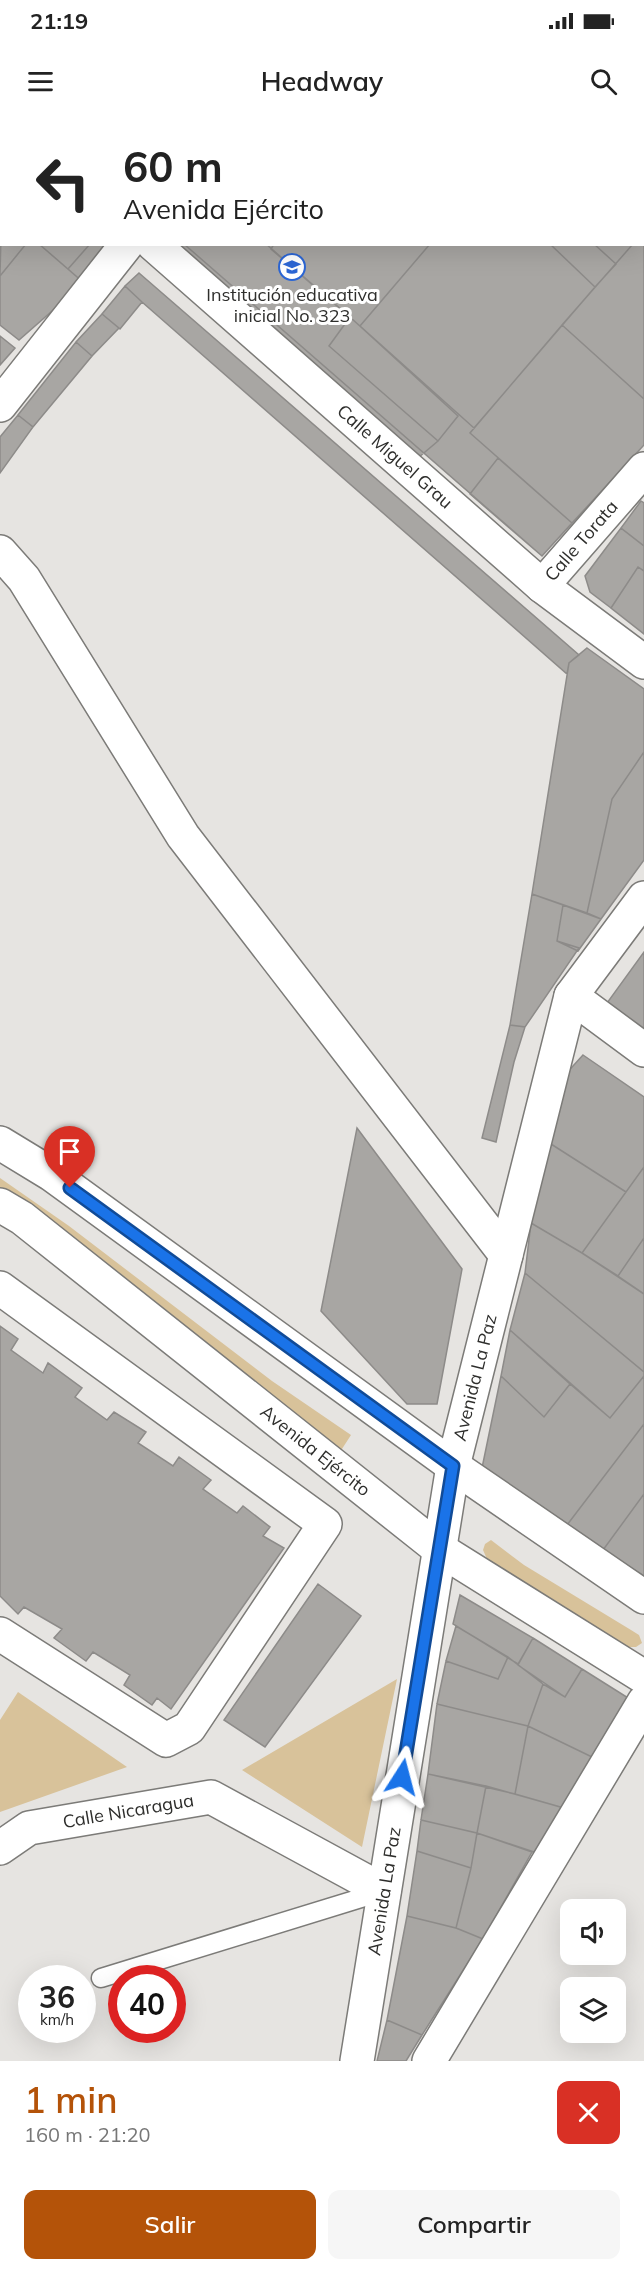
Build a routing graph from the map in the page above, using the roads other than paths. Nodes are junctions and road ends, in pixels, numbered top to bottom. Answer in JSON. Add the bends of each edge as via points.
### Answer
{"nodes":[{"id":1,"x":125,"y":246,"type":"edge"},
{"id":2,"x":155,"y":246,"type":"edge"},
{"id":3,"x":0,"y":405,"type":"edge"},
{"id":4,"x":644,"y":469,"type":"edge"},
{"id":5,"x":0,"y":552,"type":"edge"},
{"id":6,"x":542,"y":586,"type":"junction"},
{"id":7,"x":644,"y":662,"type":"edge"},
{"id":8,"x":644,"y":898,"type":"edge"},
{"id":9,"x":571,"y":996,"type":"junction"},
{"id":10,"x":644,"y":1050,"type":"edge"},
{"id":11,"x":0,"y":1143,"type":"edge"},
{"id":12,"x":0,"y":1205,"type":"edge"},
{"id":13,"x":506,"y":1255,"type":"junction"},
{"id":14,"x":0,"y":1288,"type":"edge"},
{"id":15,"x":453,"y":1466,"type":"junction"},
{"id":16,"x":439,"y":1550,"type":"junction"},
{"id":17,"x":644,"y":1597,"type":"edge"},
{"id":18,"x":0,"y":1634,"type":"edge"},
{"id":19,"x":644,"y":1677,"type":"edge"},
{"id":20,"x":644,"y":1702,"type":"edge"},
{"id":21,"x":0,"y":1848,"type":"edge"},
{"id":22,"x":384,"y":1891,"type":"junction"},
{"id":23,"x":101,"y":1978,"type":"dead end"},
{"id":24,"x":357,"y":2061,"type":"edge"},
{"id":25,"x":429,"y":2061,"type":"edge"}],
"edges":[{"from":1,"to":3,"type":"street"},
{"from":2,"to":6,"type":"street","name":"Calle Miguel Grau"},
{"from":4,"to":6,"type":"street","name":"Calle Torata"},
{"from":5,"to":13,"type":"street","via":[[24,579],[183,836]]},
{"from":6,"to":7,"type":"street","name":"Calle Miguel Grau"},
{"from":8,"to":9,"type":"street","name":"Avenida La Paz"},
{"from":9,"to":10,"type":"street"},
{"from":9,"to":13,"type":"street","name":"Avenida La Paz"},
{"from":11,"to":15,"type":"street","via":[[51,1174]]},
{"from":12,"to":16,"type":"street","name":"Avenida Ejército","via":[[22,1218]]},
{"from":13,"to":15,"type":"street","name":"Avenida La Paz"},
{"from":14,"to":18,"type":"street","via":[[326,1524],[189,1728],[166,1740]]},
{"from":15,"to":16,"type":"street","name":"Avenida La Paz"},
{"from":15,"to":17,"type":"street"},
{"from":16,"to":19,"type":"street","name":"Avenida Ejército"},
{"from":16,"to":22,"type":"street","name":"Avenida La Paz"},
{"from":20,"to":25,"type":"street"},
{"from":21,"to":22,"type":"street","name":"Calle Nicaragua","via":[[29,1828],[211,1797]]},
{"from":22,"to":23,"type":"lane"},
{"from":22,"to":24,"type":"street","name":"Avenida La Paz"}]}
